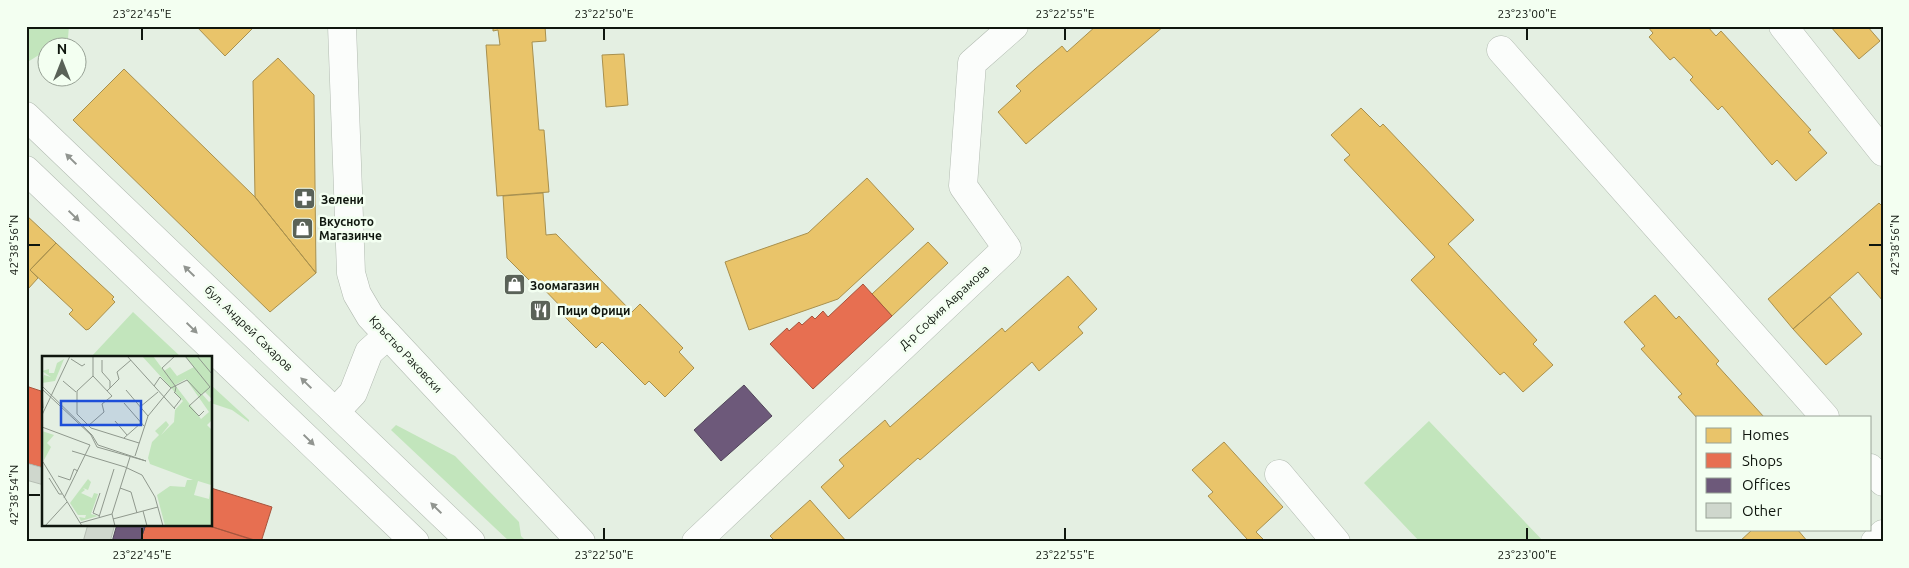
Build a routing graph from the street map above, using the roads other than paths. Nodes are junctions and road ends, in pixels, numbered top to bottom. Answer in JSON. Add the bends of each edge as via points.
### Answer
{"nodes":[{"id":1,"x":342,"y":26,"type":"edge"},
{"id":2,"x":1014,"y":26,"type":"edge"},
{"id":3,"x":1782,"y":26,"type":"edge"},
{"id":4,"x":1501,"y":50,"type":"dead end"},
{"id":5,"x":26,"y":116,"type":"edge"},
{"id":6,"x":1883,"y":151,"type":"edge"},
{"id":7,"x":26,"y":170,"type":"edge"},
{"id":8,"x":388,"y":335,"type":"junction"},
{"id":9,"x":336,"y":411,"type":"junction"},
{"id":10,"x":1824,"y":416,"type":"edge"},
{"id":11,"x":1872,"y":470,"type":"edge"},
{"id":12,"x":1279,"y":474,"type":"dead end"},
{"id":13,"x":1883,"y":482,"type":"edge"},
{"id":14,"x":1883,"y":534,"type":"edge"},
{"id":15,"x":415,"y":542,"type":"edge"},
{"id":16,"x":471,"y":542,"type":"edge"},
{"id":17,"x":581,"y":542,"type":"edge"},
{"id":18,"x":696,"y":542,"type":"edge"},
{"id":19,"x":1336,"y":542,"type":"edge"},
{"id":20,"x":1875,"y":542,"type":"edge"}],
"edges":[{"from":1,"to":8,"type":"street","name":"Кръстьо Раковски","via":[[351,273],[357,294],[370,316]]},
{"from":2,"to":18,"type":"street","name":"Д-р София Аврамова","via":[[972,63],[963,186],[1007,248]]},
{"from":3,"to":6,"type":"street"},
{"from":4,"to":10,"type":"street"},
{"from":9,"to":5,"type":"street","name":"бул. Андрей Сахаров","one_way":true},
{"from":7,"to":15,"type":"street","one_way":true},
{"from":8,"to":9,"type":"street","via":[[369,352],[353,393]]},
{"from":8,"to":17,"type":"street","name":"Кръстьо Раковски"},
{"from":16,"to":9,"type":"street","name":"бул. Андрей Сахаров","one_way":true},
{"from":11,"to":13,"type":"street"},
{"from":12,"to":19,"type":"street"},
{"from":14,"to":20,"type":"street"}]}
